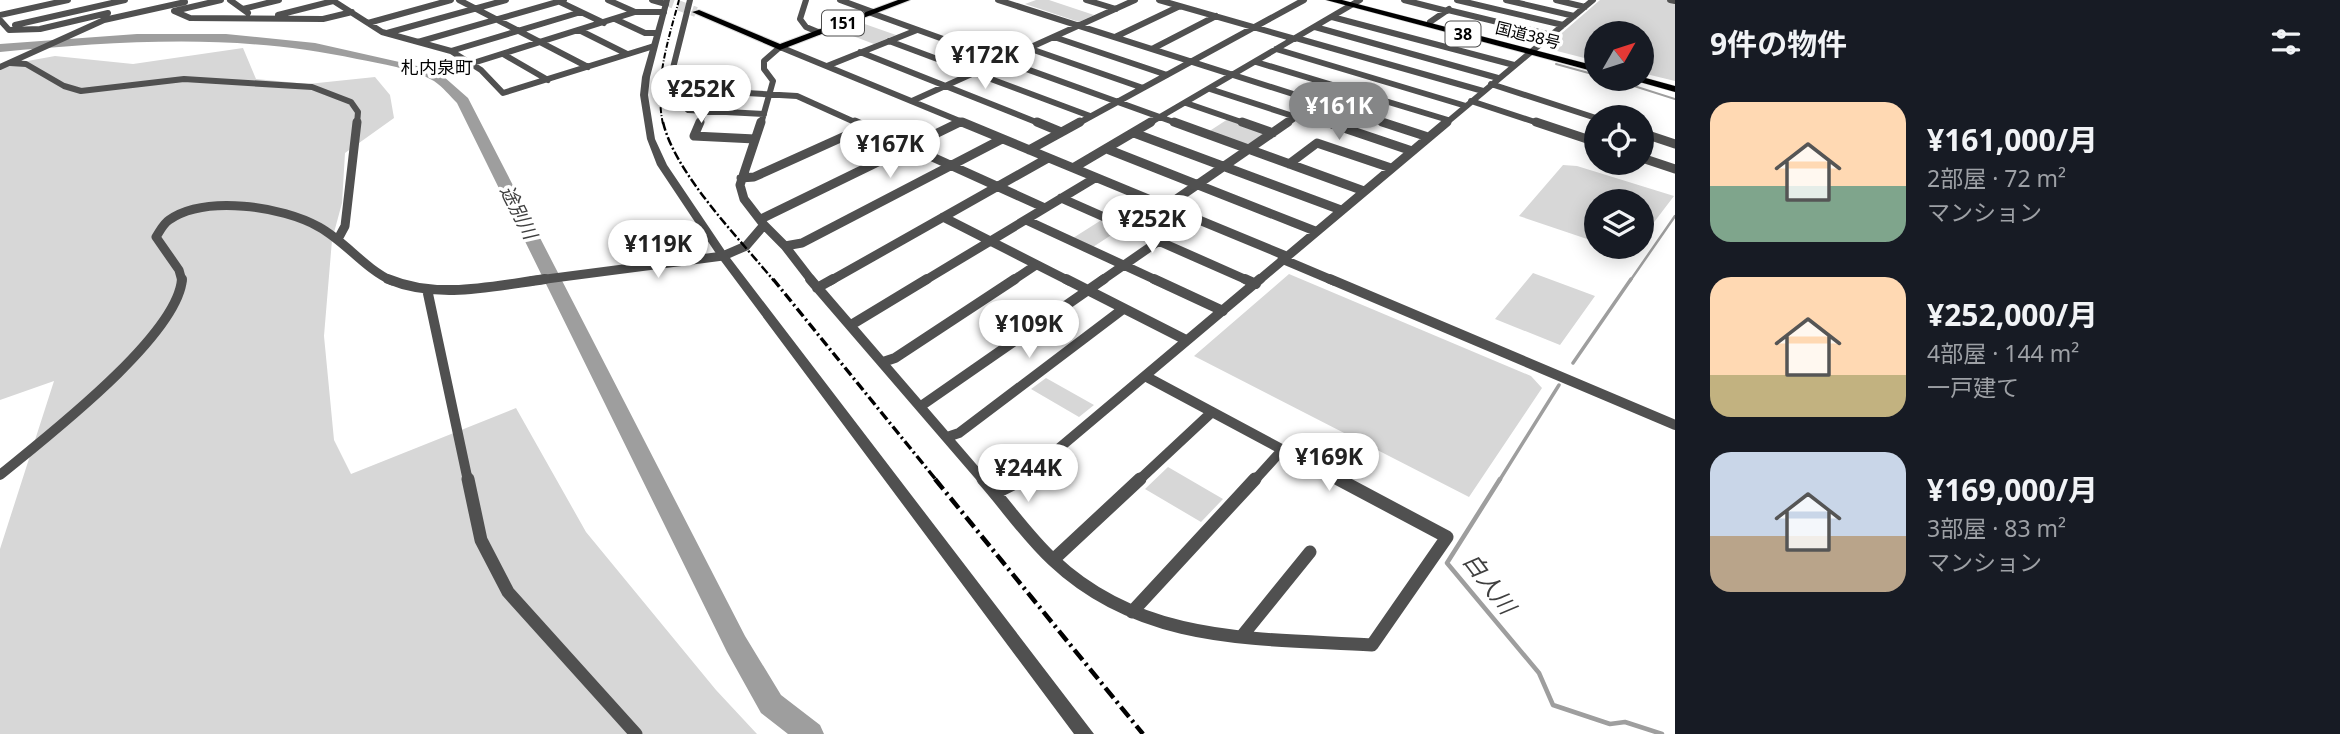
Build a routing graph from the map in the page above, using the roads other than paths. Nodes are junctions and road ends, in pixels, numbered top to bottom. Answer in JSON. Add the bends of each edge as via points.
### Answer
{"nodes":[{"id":1,"x":68,"y":0,"type":"edge"},
{"id":2,"x":125,"y":0,"type":"edge"},
{"id":3,"x":161,"y":0,"type":"edge"},
{"id":4,"x":199,"y":0,"type":"edge"},
{"id":5,"x":221,"y":0,"type":"edge"},
{"id":6,"x":230,"y":0,"type":"edge"},
{"id":7,"x":279,"y":0,"type":"edge"},
{"id":8,"x":332,"y":0,"type":"edge"},
{"id":9,"x":451,"y":0,"type":"edge"},
{"id":10,"x":459,"y":0,"type":"edge"},
{"id":11,"x":506,"y":0,"type":"edge"},
{"id":12,"x":608,"y":0,"type":"edge"},
{"id":13,"x":652,"y":0,"type":"edge"},
{"id":14,"x":690,"y":0,"type":"edge"},
{"id":15,"x":806,"y":0,"type":"edge"},
{"id":16,"x":840,"y":0,"type":"edge"},
{"id":17,"x":998,"y":0,"type":"edge"},
{"id":18,"x":1021,"y":0,"type":"edge"},
{"id":19,"x":1086,"y":0,"type":"edge"},
{"id":20,"x":1135,"y":0,"type":"edge"},
{"id":21,"x":1159,"y":0,"type":"edge"},
{"id":22,"x":1304,"y":0,"type":"edge"},
{"id":23,"x":1331,"y":0,"type":"edge"},
{"id":24,"x":1404,"y":0,"type":"edge"},
{"id":25,"x":1460,"y":0,"type":"edge"},
{"id":26,"x":1506,"y":0,"type":"edge"},
{"id":27,"x":1556,"y":0,"type":"edge"},
{"id":28,"x":559,"y":1,"type":"edge"},
{"id":29,"x":900,"y":1,"type":"edge"},
{"id":30,"x":1353,"y":2,"type":"edge"},
{"id":31,"x":1589,"y":3,"type":"edge"},
{"id":32,"x":1011,"y":4,"type":"junction"},
{"id":33,"x":666,"y":5,"type":"edge"},
{"id":34,"x":1180,"y":6,"type":"junction"},
{"id":35,"x":476,"y":8,"type":"junction"},
{"id":36,"x":243,"y":9,"type":"junction"},
{"id":37,"x":1115,"y":9,"type":"junction"},
{"id":38,"x":1447,"y":10,"type":"junction"},
{"id":39,"x":352,"y":12,"type":"junction"},
{"id":40,"x":581,"y":12,"type":"junction"},
{"id":41,"x":635,"y":12,"type":"junction"},
{"id":42,"x":696,"y":12,"type":"tunnel mouth"},
{"id":43,"x":872,"y":12,"type":"junction"},
{"id":44,"x":1216,"y":16,"type":"junction"},
{"id":45,"x":1574,"y":16,"type":"junction"},
{"id":46,"x":0,"y":17,"type":"edge"},
{"id":47,"x":1332,"y":17,"type":"junction"},
{"id":48,"x":249,"y":18,"type":"junction"},
{"id":49,"x":268,"y":18,"type":"junction"},
{"id":50,"x":497,"y":19,"type":"junction"},
{"id":51,"x":615,"y":19,"type":"junction"},
{"id":52,"x":1430,"y":22,"type":"junction"},
{"id":53,"x":368,"y":23,"type":"junction"},
{"id":54,"x":604,"y":23,"type":"junction"},
{"id":55,"x":1563,"y":25,"type":"junction"},
{"id":56,"x":1079,"y":26,"type":"junction"},
{"id":57,"x":6,"y":27,"type":"junction"},
{"id":58,"x":1254,"y":27,"type":"junction"},
{"id":59,"x":1315,"y":27,"type":"junction"},
{"id":60,"x":518,"y":30,"type":"junction"},
{"id":61,"x":579,"y":30,"type":"junction"},
{"id":62,"x":917,"y":30,"type":"junction"},
{"id":63,"x":818,"y":32,"type":"junction"},
{"id":64,"x":658,"y":33,"type":"junction"},
{"id":65,"x":386,"y":34,"type":"junction"},
{"id":66,"x":1551,"y":35,"type":"junction"},
{"id":67,"x":1054,"y":37,"type":"junction"},
{"id":68,"x":1115,"y":37,"type":"junction"},
{"id":69,"x":1295,"y":38,"type":"junction"},
{"id":70,"x":889,"y":41,"type":"junction"},
{"id":71,"x":418,"y":42,"type":"junction"},
{"id":72,"x":540,"y":42,"type":"junction"},
{"id":73,"x":654,"y":46,"type":"junction"},
{"id":74,"x":780,"y":47,"type":"junction"},
{"id":75,"x":1028,"y":48,"type":"junction"},
{"id":76,"x":1152,"y":49,"type":"junction"},
{"id":77,"x":1276,"y":49,"type":"junction"},
{"id":78,"x":1532,"y":50,"type":"junction"},
{"id":79,"x":451,"y":51,"type":"junction"},
{"id":80,"x":860,"y":52,"type":"junction"},
{"id":81,"x":503,"y":54,"type":"junction"},
{"id":82,"x":627,"y":54,"type":"junction"},
{"id":83,"x":1003,"y":60,"type":"junction"},
{"id":84,"x":10,"y":62,"type":"junction"},
{"id":85,"x":1191,"y":62,"type":"junction"},
{"id":86,"x":1256,"y":62,"type":"junction"},
{"id":87,"x":473,"y":63,"type":"junction"},
{"id":88,"x":1584,"y":64,"type":"edge"},
{"id":89,"x":1514,"y":65,"type":"junction"},
{"id":90,"x":827,"y":66,"type":"junction"},
{"id":91,"x":0,"y":67,"type":"edge"},
{"id":92,"x":588,"y":67,"type":"junction"},
{"id":93,"x":975,"y":73,"type":"junction"},
{"id":94,"x":1167,"y":75,"type":"junction"},
{"id":95,"x":1233,"y":75,"type":"junction"},
{"id":96,"x":548,"y":80,"type":"junction"},
{"id":97,"x":1654,"y":80,"type":"edge"},
{"id":98,"x":1654,"y":83,"type":"edge"},
{"id":99,"x":1490,"y":85,"type":"junction"},
{"id":100,"x":946,"y":86,"type":"junction"},
{"id":101,"x":1675,"y":87,"type":"edge"},
{"id":102,"x":1143,"y":88,"type":"junction"},
{"id":103,"x":1209,"y":89,"type":"junction"},
{"id":104,"x":696,"y":90,"type":"junction"},
{"id":105,"x":771,"y":94,"type":"junction"},
{"id":106,"x":912,"y":101,"type":"junction"},
{"id":107,"x":1117,"y":102,"type":"junction"},
{"id":108,"x":1318,"y":102,"type":"junction"},
{"id":109,"x":1186,"y":103,"type":"junction"},
{"id":110,"x":1469,"y":103,"type":"junction"},
{"id":111,"x":1342,"y":110,"type":"junction"},
{"id":112,"x":705,"y":111,"type":"junction"},
{"id":113,"x":764,"y":114,"type":"junction"},
{"id":114,"x":1584,"y":114,"type":"edge"},
{"id":115,"x":1090,"y":116,"type":"junction"},
{"id":116,"x":1296,"y":117,"type":"junction"},
{"id":117,"x":1161,"y":118,"type":"junction"},
{"id":118,"x":1448,"y":120,"type":"junction"},
{"id":119,"x":961,"y":122,"type":"junction"},
{"id":120,"x":865,"y":127,"type":"junction"},
{"id":121,"x":1061,"y":132,"type":"junction"},
{"id":122,"x":1135,"y":133,"type":"junction"},
{"id":123,"x":1273,"y":133,"type":"junction"},
{"id":124,"x":1428,"y":137,"type":"junction"},
{"id":125,"x":1654,"y":137,"type":"edge"},
{"id":126,"x":1584,"y":138,"type":"edge"},
{"id":127,"x":755,"y":139,"type":"junction"},
{"id":128,"x":1002,"y":139,"type":"junction"},
{"id":129,"x":1675,"y":144,"type":"edge"},
{"id":130,"x":909,"y":147,"type":"junction"},
{"id":131,"x":1108,"y":149,"type":"junction"},
{"id":132,"x":1249,"y":149,"type":"junction"},
{"id":133,"x":1028,"y":150,"type":"junction"},
{"id":134,"x":1412,"y":151,"type":"junction"},
{"id":135,"x":1048,"y":158,"type":"junction"},
{"id":136,"x":1654,"y":162,"type":"edge"},
{"id":137,"x":1289,"y":164,"type":"junction"},
{"id":138,"x":951,"y":165,"type":"junction"},
{"id":139,"x":1225,"y":167,"type":"junction"},
{"id":140,"x":1073,"y":168,"type":"junction"},
{"id":141,"x":1391,"y":168,"type":"junction"},
{"id":142,"x":1675,"y":169,"type":"edge"},
{"id":143,"x":1096,"y":177,"type":"junction"},
{"id":144,"x":741,"y":178,"type":"junction"},
{"id":145,"x":1198,"y":185,"type":"junction"},
{"id":146,"x":998,"y":187,"type":"junction"},
{"id":147,"x":1364,"y":191,"type":"junction"},
{"id":148,"x":1062,"y":198,"type":"junction"},
{"id":149,"x":1165,"y":207,"type":"junction"},
{"id":150,"x":1045,"y":208,"type":"junction"},
{"id":151,"x":1341,"y":210,"type":"junction"},
{"id":152,"x":943,"y":217,"type":"junction"},
{"id":153,"x":1192,"y":218,"type":"junction"},
{"id":154,"x":1026,"y":220,"type":"junction"},
{"id":155,"x":763,"y":222,"type":"junction"},
{"id":156,"x":1315,"y":231,"type":"junction"},
{"id":157,"x":338,"y":239,"type":"junction"},
{"id":158,"x":1158,"y":241,"type":"junction"},
{"id":159,"x":989,"y":242,"type":"junction"},
{"id":160,"x":785,"y":246,"type":"junction"},
{"id":161,"x":723,"y":256,"type":"junction"},
{"id":162,"x":1284,"y":258,"type":"junction"},
{"id":163,"x":1036,"y":265,"type":"junction"},
{"id":164,"x":1123,"y":265,"type":"junction"},
{"id":165,"x":1256,"y":284,"type":"junction"},
{"id":166,"x":817,"y":288,"type":"junction"},
{"id":167,"x":427,"y":289,"type":"junction"},
{"id":168,"x":1088,"y":291,"type":"junction"},
{"id":169,"x":1123,"y":309,"type":"junction"},
{"id":170,"x":1223,"y":311,"type":"junction"},
{"id":171,"x":851,"y":326,"type":"junction"},
{"id":172,"x":1186,"y":340,"type":"junction"},
{"id":173,"x":883,"y":362,"type":"junction"},
{"id":174,"x":1145,"y":376,"type":"junction"},
{"id":175,"x":922,"y":406,"type":"junction"},
{"id":176,"x":1212,"y":412,"type":"junction"},
{"id":177,"x":1675,"y":425,"type":"edge"},
{"id":178,"x":947,"y":437,"type":"junction"},
{"id":179,"x":1283,"y":449,"type":"junction"},
{"id":180,"x":0,"y":474,"type":"edge"},
{"id":181,"x":997,"y":492,"type":"junction"},
{"id":182,"x":1310,"y":552,"type":"dead end"},
{"id":183,"x":1054,"y":560,"type":"junction"},
{"id":184,"x":1132,"y":612,"type":"junction"},
{"id":185,"x":1242,"y":636,"type":"junction"},
{"id":186,"x":1059,"y":700,"type":"joint"},
{"id":187,"x":636,"y":734,"type":"edge"},
{"id":188,"x":1084,"y":734,"type":"edge"}],
"edges":[{"from":1,"to":46,"type":"street"},
{"from":2,"to":57,"type":"street"},
{"from":3,"to":57,"type":"street","via":[[40,29]]},
{"from":4,"to":84,"type":"street","via":[[123,15]]},
{"from":5,"to":48,"type":"street","via":[[174,11],[190,18]]},
{"from":6,"to":36,"type":"street"},
{"from":7,"to":36,"type":"street"},
{"from":8,"to":39,"type":"street"},
{"from":8,"to":49,"type":"street"},
{"from":9,"to":53,"type":"street"},
{"from":10,"to":35,"type":"street"},
{"from":11,"to":35,"type":"street"},
{"from":12,"to":41,"type":"street"},
{"from":13,"to":33,"type":"street"},
{"from":14,"to":104,"type":"street","via":[[672,86]]},
{"from":15,"to":63,"type":"street","via":[[800,19]]},
{"from":16,"to":43,"type":"street"},
{"from":17,"to":32,"type":"street"},
{"from":18,"to":32,"type":"street"},
{"from":19,"to":37,"type":"street"},
{"from":20,"to":37,"type":"street"},
{"from":21,"to":34,"type":"street"},
{"from":22,"to":58,"type":"street"},
{"from":23,"to":30,"type":"highway","name":"国道38号","number":"38"},
{"from":24,"to":38,"type":"street"},
{"from":25,"to":38,"type":"street"},
{"from":25,"to":55,"type":"street"},
{"from":26,"to":45,"type":"street"},
{"from":27,"to":31,"type":"street"},
{"from":28,"to":40,"type":"street"},
{"from":28,"to":50,"type":"street"},
{"from":29,"to":43,"type":"main road","number":"151"},
{"from":30,"to":47,"type":"street"},
{"from":30,"to":52,"type":"highway","name":"国道38号","number":"38"},
{"from":30,"to":78,"type":"highway","name":"国道38号","number":"38"},
{"from":31,"to":45,"type":"street"},
{"from":32,"to":56,"type":"street"},
{"from":33,"to":41,"type":"street"},
{"from":33,"to":64,"type":"street"},
{"from":34,"to":44,"type":"street"},
{"from":34,"to":68,"type":"street"},
{"from":35,"to":50,"type":"street"},
{"from":35,"to":65,"type":"street"},
{"from":36,"to":48,"type":"street"},
{"from":37,"to":56,"type":"street"},
{"from":38,"to":52,"type":"street"},
{"from":38,"to":66,"type":"street"},
{"from":39,"to":49,"type":"street","via":[[323,19]]},
{"from":39,"to":53,"type":"street"},
{"from":40,"to":54,"type":"street"},
{"from":40,"to":60,"type":"street"},
{"from":41,"to":51,"type":"street"},
{"from":42,"to":74,"type":"main road"},
{"from":43,"to":62,"type":"street"},
{"from":43,"to":63,"type":"main road","number":"151"},
{"from":44,"to":58,"type":"street"},
{"from":44,"to":76,"type":"street"},
{"from":45,"to":55,"type":"street"},
{"from":46,"to":57,"type":"street"},
{"from":47,"to":59,"type":"street"},
{"from":47,"to":89,"type":"street"},
{"from":48,"to":49,"type":"street"},
{"from":50,"to":60,"type":"street"},
{"from":50,"to":71,"type":"street"},
{"from":51,"to":54,"type":"street"},
{"from":51,"to":64,"type":"street","via":[[645,33]]},
{"from":52,"to":78,"type":"highway","name":"国道38号","number":"38"},
{"from":53,"to":65,"type":"street"},
{"from":54,"to":61,"type":"street"},
{"from":55,"to":66,"type":"street"},
{"from":56,"to":67,"type":"street"},
{"from":56,"to":68,"type":"street"},
{"from":58,"to":69,"type":"street"},
{"from":58,"to":85,"type":"street"},
{"from":59,"to":69,"type":"street"},
{"from":59,"to":99,"type":"street"},
{"from":60,"to":72,"type":"street"},
{"from":60,"to":79,"type":"street"},
{"from":61,"to":72,"type":"street"},
{"from":61,"to":82,"type":"street"},
{"from":62,"to":70,"type":"street"},
{"from":62,"to":83,"type":"street"},
{"from":63,"to":74,"type":"main road","number":"151"},
{"from":64,"to":73,"type":"street"},
{"from":65,"to":71,"type":"street"},
{"from":66,"to":78,"type":"street"},
{"from":67,"to":75,"type":"street"},
{"from":67,"to":94,"type":"street"},
{"from":68,"to":76,"type":"street"},
{"from":69,"to":77,"type":"street"},
{"from":69,"to":99,"type":"street"},
{"from":70,"to":80,"type":"street"},
{"from":70,"to":93,"type":"street"},
{"from":71,"to":79,"type":"street"},
{"from":72,"to":81,"type":"street"},
{"from":72,"to":92,"type":"street"},
{"from":73,"to":82,"type":"street"},
{"from":73,"to":161,"type":"street","via":[[644,95],[651,139],[662,165]]},
{"from":74,"to":90,"type":"street"},
{"from":74,"to":105,"type":"street","via":[[763,66],[773,81]]},
{"from":75,"to":83,"type":"street"},
{"from":75,"to":102,"type":"street"},
{"from":76,"to":85,"type":"street"},
{"from":77,"to":86,"type":"street"},
{"from":77,"to":110,"type":"street"},
{"from":78,"to":88,"type":"highway","name":"国道38号","number":"38"},
{"from":78,"to":89,"type":"street"},
{"from":79,"to":87,"type":"street"},
{"from":80,"to":90,"type":"street"},
{"from":80,"to":100,"type":"street"},
{"from":81,"to":87,"type":"street"},
{"from":81,"to":96,"type":"street"},
{"from":82,"to":92,"type":"street"},
{"from":83,"to":93,"type":"street"},
{"from":83,"to":107,"type":"street"},
{"from":84,"to":91,"type":"street"},
{"from":84,"to":157,"type":"street","via":[[26,64],[81,91],[206,79],[312,87],[344,99],[358,112],[345,226]]},
{"from":85,"to":94,"type":"street"},
{"from":85,"to":95,"type":"street"},
{"from":86,"to":95,"type":"street"},
{"from":86,"to":118,"type":"street"},
{"from":87,"to":96,"type":"street","via":[[503,93]]},
{"from":89,"to":99,"type":"street"},
{"from":90,"to":106,"type":"street"},
{"from":92,"to":96,"type":"street"},
{"from":93,"to":100,"type":"street"},
{"from":93,"to":115,"type":"street"},
{"from":94,"to":102,"type":"street"},
{"from":95,"to":103,"type":"street"},
{"from":95,"to":108,"type":"street"},
{"from":97,"to":101,"type":"highway"},
{"from":98,"to":101,"type":"highway"},
{"from":99,"to":110,"type":"street"},
{"from":99,"to":114,"type":"street"},
{"from":100,"to":106,"type":"street"},
{"from":100,"to":121,"type":"street"},
{"from":102,"to":107,"type":"street"},
{"from":103,"to":109,"type":"street"},
{"from":103,"to":116,"type":"street"},
{"from":104,"to":105,"type":"street"},
{"from":104,"to":112,"type":"street","via":[[688,110]]},
{"from":105,"to":113,"type":"street"},
{"from":105,"to":120,"type":"street","via":[[797,96]]},
{"from":106,"to":119,"type":"street"},
{"from":107,"to":115,"type":"street"},
{"from":107,"to":117,"type":"street"},
{"from":108,"to":111,"type":"street"},
{"from":108,"to":116,"type":"street"},
{"from":109,"to":117,"type":"street"},
{"from":109,"to":123,"type":"street"},
{"from":110,"to":118,"type":"street"},
{"from":110,"to":126,"type":"street"},
{"from":111,"to":124,"type":"street"},
{"from":111,"to":134,"type":"street","via":[[1325,122]]},
{"from":112,"to":113,"type":"street"},
{"from":112,"to":127,"type":"street","via":[[694,136]]},
{"from":113,"to":127,"type":"street"},
{"from":115,"to":121,"type":"street"},
{"from":116,"to":123,"type":"street"},
{"from":117,"to":122,"type":"street"},
{"from":117,"to":132,"type":"street"},
{"from":118,"to":124,"type":"street"},
{"from":119,"to":128,"type":"street"},
{"from":119,"to":130,"type":"street"},
{"from":120,"to":130,"type":"street"},
{"from":120,"to":144,"type":"street","via":[[754,177]]},
{"from":121,"to":133,"type":"street"},
{"from":122,"to":131,"type":"street"},
{"from":122,"to":139,"type":"street"},
{"from":123,"to":132,"type":"street"},
{"from":124,"to":134,"type":"street"},
{"from":125,"to":129,"type":"street"},
{"from":127,"to":144,"type":"street"},
{"from":128,"to":133,"type":"street"},
{"from":128,"to":138,"type":"street"},
{"from":130,"to":138,"type":"street"},
{"from":130,"to":155,"type":"street"},
{"from":131,"to":140,"type":"street"},
{"from":131,"to":145,"type":"street"},
{"from":132,"to":137,"type":"street"},
{"from":132,"to":139,"type":"street"},
{"from":133,"to":135,"type":"street"},
{"from":134,"to":141,"type":"street"},
{"from":135,"to":140,"type":"street"},
{"from":135,"to":146,"type":"street"},
{"from":136,"to":142,"type":"street"},
{"from":137,"to":141,"type":"street","via":[[1317,143]]},
{"from":137,"to":147,"type":"street"},
{"from":138,"to":146,"type":"street"},
{"from":138,"to":160,"type":"street","via":[[802,243]]},
{"from":139,"to":145,"type":"street"},
{"from":139,"to":151,"type":"street"},
{"from":140,"to":143,"type":"street"},
{"from":141,"to":147,"type":"street"},
{"from":143,"to":148,"type":"street"},
{"from":143,"to":149,"type":"street"},
{"from":144,"to":155,"type":"street","via":[[744,199]]},
{"from":145,"to":149,"type":"street"},
{"from":145,"to":156,"type":"street"},
{"from":146,"to":150,"type":"street"},
{"from":146,"to":152,"type":"street"},
{"from":147,"to":151,"type":"street"},
{"from":148,"to":150,"type":"street"},
{"from":148,"to":158,"type":"street"},
{"from":149,"to":153,"type":"street"},
{"from":150,"to":154,"type":"street"},
{"from":151,"to":156,"type":"street"},
{"from":152,"to":159,"type":"street"},
{"from":152,"to":166,"type":"street"},
{"from":153,"to":158,"type":"street"},
{"from":153,"to":162,"type":"street"},
{"from":154,"to":159,"type":"street"},
{"from":154,"to":164,"type":"street"},
{"from":155,"to":160,"type":"street"},
{"from":155,"to":161,"type":"street","via":[[746,246]]},
{"from":156,"to":162,"type":"street"},
{"from":157,"to":167,"type":"street","via":[[385,279]]},
{"from":157,"to":180,"type":"street","via":[[316,224],[241,206],[201,207],[166,221],[156,237],[180,269],[183,281],[181,295],[167,318],[123,366]]},
{"from":158,"to":164,"type":"street"},
{"from":158,"to":165,"type":"street"},
{"from":159,"to":163,"type":"street"},
{"from":159,"to":171,"type":"street"},
{"from":160,"to":166,"type":"street"},
{"from":161,"to":167,"type":"street","via":[[460,290]]},
{"from":161,"to":186,"type":"street"},
{"from":162,"to":165,"type":"street"},
{"from":162,"to":177,"type":"street"},
{"from":163,"to":168,"type":"street"},
{"from":163,"to":173,"type":"street"},
{"from":164,"to":168,"type":"street"},
{"from":164,"to":170,"type":"street"},
{"from":165,"to":170,"type":"street"},
{"from":166,"to":171,"type":"street"},
{"from":167,"to":187,"type":"street","via":[[481,540],[508,592]]},
{"from":168,"to":169,"type":"street"},
{"from":168,"to":175,"type":"street"},
{"from":169,"to":172,"type":"street"},
{"from":169,"to":178,"type":"street","via":[[959,433]]},
{"from":170,"to":172,"type":"street"},
{"from":171,"to":173,"type":"street"},
{"from":172,"to":174,"type":"street"},
{"from":173,"to":175,"type":"street"},
{"from":174,"to":176,"type":"street"},
{"from":174,"to":181,"type":"street","via":[[1020,481]]},
{"from":175,"to":178,"type":"street"},
{"from":176,"to":179,"type":"street"},
{"from":176,"to":183,"type":"street"},
{"from":178,"to":181,"type":"street"},
{"from":179,"to":184,"type":"street"},
{"from":179,"to":185,"type":"street","via":[[1447,537],[1372,645]]},
{"from":181,"to":183,"type":"street"},
{"from":182,"to":185,"type":"street"},
{"from":183,"to":184,"type":"street"},
{"from":184,"to":185,"type":"street","via":[[1207,634]]},
{"from":186,"to":188,"type":"street"}]}
